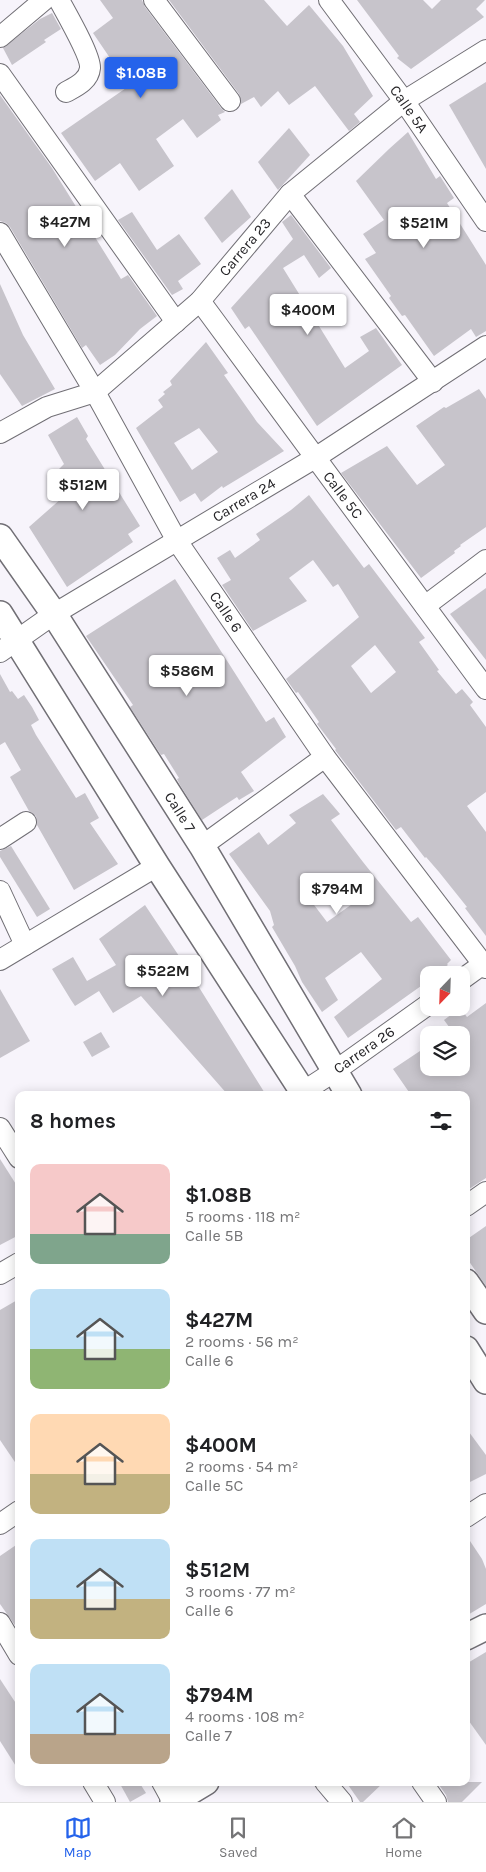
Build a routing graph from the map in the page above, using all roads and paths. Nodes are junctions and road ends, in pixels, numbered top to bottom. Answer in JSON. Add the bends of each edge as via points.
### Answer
{"nodes":[{"id":1,"x":44,"y":0,"type":"edge"},
{"id":2,"x":59,"y":0,"type":"edge"},
{"id":3,"x":154,"y":0,"type":"edge"},
{"id":4,"x":329,"y":0,"type":"edge"},
{"id":5,"x":0,"y":38,"type":"edge"},
{"id":6,"x":486,"y":50,"type":"edge"},
{"id":7,"x":0,"y":74,"type":"edge"},
{"id":8,"x":66,"y":92,"type":"dead end"},
{"id":9,"x":230,"y":101,"type":"dead end"},
{"id":10,"x":404,"y":101,"type":"junction"},
{"id":11,"x":290,"y":194,"type":"junction"},
{"id":12,"x":486,"y":221,"type":"edge"},
{"id":13,"x":0,"y":233,"type":"edge"},
{"id":14,"x":200,"y":301,"type":"junction"},
{"id":15,"x":176,"y":322,"type":"junction"},
{"id":16,"x":486,"y":346,"type":"edge"},
{"id":17,"x":433,"y":382,"type":"junction"},
{"id":18,"x":96,"y":392,"type":"junction"},
{"id":19,"x":0,"y":433,"type":"edge"},
{"id":20,"x":315,"y":458,"type":"junction"},
{"id":21,"x":0,"y":537,"type":"edge"},
{"id":22,"x":177,"y":540,"type":"junction"},
{"id":23,"x":486,"y":560,"type":"edge"},
{"id":24,"x":426,"y":606,"type":"junction"},
{"id":25,"x":0,"y":614,"type":"edge"},
{"id":26,"x":54,"y":614,"type":"junction"},
{"id":27,"x":8,"y":647,"type":"edge"},
{"id":28,"x":486,"y":689,"type":"edge"},
{"id":29,"x":325,"y":757,"type":"junction"},
{"id":30,"x":26,"y":822,"type":"dead end"},
{"id":31,"x":0,"y":839,"type":"edge"},
{"id":32,"x":202,"y":846,"type":"junction"},
{"id":33,"x":157,"y":866,"type":"junction"},
{"id":34,"x":0,"y":891,"type":"edge"},
{"id":35,"x":25,"y":945,"type":"junction"},
{"id":36,"x":0,"y":960,"type":"edge"},
{"id":37,"x":485,"y":965,"type":"edge"},
{"id":38,"x":470,"y":974,"type":"edge"},
{"id":39,"x":420,"y":1010,"type":"edge"},
{"id":40,"x":335,"y":1071,"type":"junction"},
{"id":41,"x":300,"y":1091,"type":"edge"},
{"id":42,"x":306,"y":1091,"type":"edge"},
{"id":43,"x":347,"y":1091,"type":"edge"},
{"id":44,"x":0,"y":1128,"type":"edge"},
{"id":45,"x":15,"y":1152,"type":"edge"},
{"id":46,"x":486,"y":1192,"type":"edge"},
{"id":47,"x":470,"y":1203,"type":"edge"},
{"id":48,"x":15,"y":1265,"type":"edge"},
{"id":49,"x":0,"y":1274,"type":"edge"},
{"id":50,"x":470,"y":1288,"type":"edge"},
{"id":51,"x":486,"y":1311,"type":"edge"},
{"id":52,"x":470,"y":1355,"type":"edge"},
{"id":53,"x":486,"y":1381,"type":"edge"},
{"id":54,"x":486,"y":1504,"type":"edge"},
{"id":55,"x":470,"y":1514,"type":"edge"},
{"id":56,"x":15,"y":1515,"type":"edge"},
{"id":57,"x":0,"y":1524,"type":"edge"},
{"id":58,"x":0,"y":1623,"type":"edge"},
{"id":59,"x":486,"y":1627,"type":"edge"},
{"id":60,"x":470,"y":1635,"type":"edge"},
{"id":61,"x":15,"y":1648,"type":"edge"},
{"id":62,"x":95,"y":1786,"type":"edge"},
{"id":63,"x":164,"y":1786,"type":"edge"},
{"id":64,"x":199,"y":1786,"type":"edge"},
{"id":65,"x":328,"y":1786,"type":"edge"},
{"id":66,"x":425,"y":1786,"type":"edge"},
{"id":67,"x":105,"y":1802,"type":"edge"},
{"id":68,"x":173,"y":1802,"type":"edge"},
{"id":69,"x":342,"y":1802,"type":"edge"},
{"id":70,"x":436,"y":1802,"type":"edge"}],
"edges":[{"from":1,"to":5,"type":"street"},
{"from":2,"to":8,"type":"street","via":[[90,69],[84,81]]},
{"from":3,"to":9,"type":"street"},
{"from":4,"to":10,"type":"street","name":"Calle 5A"},
{"from":6,"to":10,"type":"street","name":"Carrera 23"},
{"from":7,"to":15,"type":"street"},
{"from":10,"to":11,"type":"street","name":"Carrera 23"},
{"from":10,"to":12,"type":"street","name":"Calle 5A"},
{"from":11,"to":14,"type":"street","name":"Carrera 23"},
{"from":11,"to":17,"type":"street"},
{"from":13,"to":18,"type":"street","name":"Calle 6"},
{"from":14,"to":15,"type":"street","name":"Carrera 23"},
{"from":14,"to":20,"type":"street","name":"Calle 5C"},
{"from":15,"to":18,"type":"street","name":"Carrera 23"},
{"from":16,"to":17,"type":"street","name":"Carrera 24"},
{"from":17,"to":20,"type":"street","name":"Carrera 24"},
{"from":18,"to":19,"type":"street","name":"Carrera 23","via":[[47,407]]},
{"from":18,"to":22,"type":"street","name":"Calle 6"},
{"from":20,"to":22,"type":"street","name":"Carrera 24"},
{"from":20,"to":24,"type":"street","name":"Calle 5C"},
{"from":21,"to":26,"type":"main road","name":"Calle 7"},
{"from":22,"to":26,"type":"street","name":"Carrera 24"},
{"from":22,"to":29,"type":"street","name":"Calle 6"},
{"from":23,"to":24,"type":"street"},
{"from":24,"to":28,"type":"street","name":"Calle 5C"},
{"from":25,"to":27,"type":"main road"},
{"from":26,"to":27,"type":"street","name":"Carrera 24"},
{"from":26,"to":32,"type":"main road","name":"Calle 7"},
{"from":27,"to":33,"type":"main road"},
{"from":29,"to":32,"type":"street"},
{"from":29,"to":37,"type":"street","name":"Calle 6"},
{"from":30,"to":31,"type":"street"},
{"from":32,"to":40,"type":"main road","name":"Calle 7"},
{"from":33,"to":35,"type":"street"},
{"from":33,"to":41,"type":"main road"},
{"from":34,"to":35,"type":"street"},
{"from":35,"to":36,"type":"street"},
{"from":37,"to":38,"type":"street"},
{"from":39,"to":40,"type":"street","name":"Carrera 26"},
{"from":40,"to":42,"type":"street","name":"Carrera 26"},
{"from":40,"to":43,"type":"main road","name":"Calle 7"},
{"from":44,"to":45,"type":"street"},
{"from":46,"to":47,"type":"street"},
{"from":48,"to":49,"type":"street"},
{"from":50,"to":51,"type":"main road"},
{"from":52,"to":53,"type":"main road"},
{"from":54,"to":55,"type":"street"},
{"from":56,"to":57,"type":"street"},
{"from":58,"to":61,"type":"street"},
{"from":59,"to":60,"type":"main road"},
{"from":62,"to":67,"type":"street"},
{"from":63,"to":68,"type":"street"},
{"from":64,"to":68,"type":"main road"},
{"from":65,"to":69,"type":"street"},
{"from":66,"to":70,"type":"street"}]}
